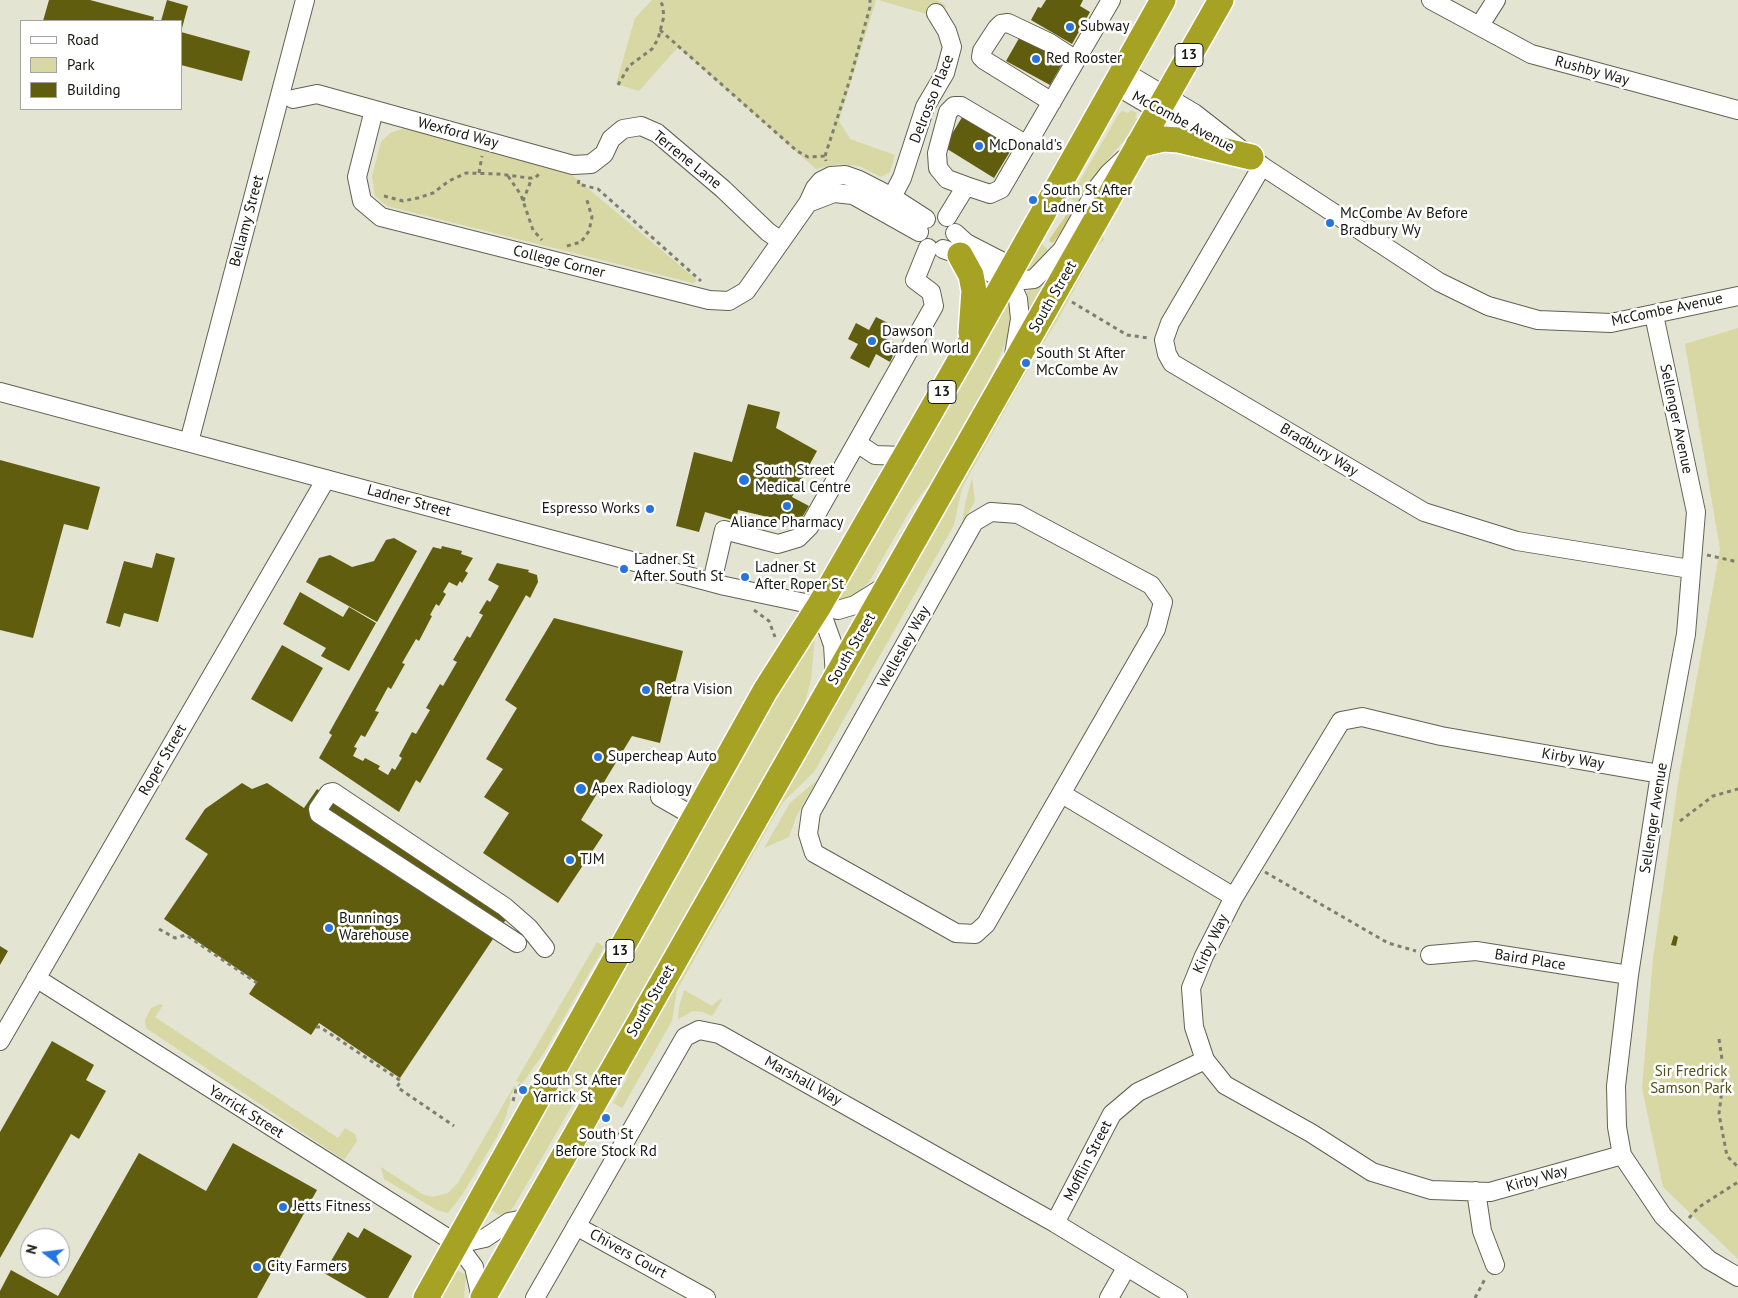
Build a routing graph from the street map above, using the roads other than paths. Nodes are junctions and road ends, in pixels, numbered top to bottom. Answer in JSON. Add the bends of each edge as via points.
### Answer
{"nodes":[{"id":1,"x":305,"y":0,"type":"edge"},
{"id":2,"x":1111,"y":0,"type":"edge"},
{"id":3,"x":1163,"y":0,"type":"edge"},
{"id":4,"x":1221,"y":0,"type":"edge"},
{"id":5,"x":1431,"y":0,"type":"edge"},
{"id":6,"x":1496,"y":0,"type":"edge"},
{"id":7,"x":936,"y":14,"type":"dead end"},
{"id":8,"x":1480,"y":25,"type":"junction"},
{"id":9,"x":1076,"y":60,"type":"junction"},
{"id":10,"x":1119,"y":78,"type":"junction"},
{"id":11,"x":293,"y":99,"type":"dead end"},
{"id":12,"x":1052,"y":102,"type":"junction"},
{"id":13,"x":1162,"y":103,"type":"junction"},
{"id":14,"x":374,"y":110,"type":"junction"},
{"id":15,"x":1738,"y":110,"type":"edge"},
{"id":16,"x":1027,"y":145,"type":"junction"},
{"id":17,"x":1138,"y":145,"type":"junction"},
{"id":18,"x":1256,"y":162,"type":"junction"},
{"id":19,"x":591,"y":164,"type":"joint"},
{"id":20,"x":966,"y":186,"type":"junction"},
{"id":21,"x":888,"y":204,"type":"junction"},
{"id":22,"x":947,"y":217,"type":"junction"},
{"id":23,"x":922,"y":225,"type":"junction"},
{"id":24,"x":781,"y":241,"type":"junction"},
{"id":25,"x":946,"y":246,"type":"junction"},
{"id":26,"x":1008,"y":275,"type":"junction"},
{"id":27,"x":1738,"y":296,"type":"edge"},
{"id":28,"x":1654,"y":315,"type":"junction"},
{"id":29,"x":970,"y":343,"type":"junction"},
{"id":30,"x":0,"y":392,"type":"edge"},
{"id":31,"x":997,"y":394,"type":"junction"},
{"id":32,"x":189,"y":442,"type":"junction"},
{"id":33,"x":857,"y":443,"type":"junction"},
{"id":34,"x":904,"y":456,"type":"junction"},
{"id":35,"x":326,"y":479,"type":"junction"},
{"id":36,"x":1691,"y":561,"type":"junction"},
{"id":37,"x":712,"y":582,"type":"junction"},
{"id":38,"x":889,"y":584,"type":"junction"},
{"id":39,"x":818,"y":606,"type":"junction"},
{"id":40,"x":835,"y":678,"type":"junction"},
{"id":41,"x":1660,"y":774,"type":"junction"},
{"id":42,"x":1062,"y":794,"type":"junction"},
{"id":43,"x":660,"y":797,"type":"dead end"},
{"id":44,"x":695,"y":817,"type":"junction"},
{"id":45,"x":1234,"y":897,"type":"junction"},
{"id":46,"x":517,"y":943,"type":"dead end"},
{"id":47,"x":545,"y":948,"type":"dead end"},
{"id":48,"x":1430,"y":955,"type":"road end"},
{"id":49,"x":1629,"y":975,"type":"junction"},
{"id":50,"x":36,"y":978,"type":"junction"},
{"id":51,"x":0,"y":1041,"type":"edge"},
{"id":52,"x":1204,"y":1060,"type":"junction"},
{"id":53,"x":1622,"y":1155,"type":"junction"},
{"id":54,"x":1476,"y":1191,"type":"junction"},
{"id":55,"x":529,"y":1218,"type":"junction"},
{"id":56,"x":1055,"y":1224,"type":"junction"},
{"id":57,"x":576,"y":1226,"type":"junction"},
{"id":58,"x":457,"y":1244,"type":"junction"},
{"id":59,"x":1495,"y":1265,"type":"road end"},
{"id":60,"x":1126,"y":1268,"type":"junction"},
{"id":61,"x":1738,"y":1277,"type":"edge"},
{"id":62,"x":426,"y":1298,"type":"edge"},
{"id":63,"x":482,"y":1298,"type":"edge"},
{"id":64,"x":535,"y":1298,"type":"edge"},
{"id":65,"x":706,"y":1298,"type":"edge"},
{"id":66,"x":1109,"y":1298,"type":"edge"},
{"id":67,"x":1178,"y":1298,"type":"edge"}],
"edges":[{"from":1,"to":32,"type":"street","name":"Bellamy Street"},
{"from":2,"to":9,"type":"street"},
{"from":3,"to":10,"type":"highway","number":"13"},
{"from":4,"to":13,"type":"highway","name":"South Street","number":"13"},
{"from":5,"to":8,"type":"street","name":"Rushby Way"},
{"from":6,"to":8,"type":"street"},
{"from":7,"to":21,"type":"street","name":"Delrosso Place","via":[[952,47],[945,73],[925,107],[902,178]]},
{"from":8,"to":15,"type":"street","name":"Rushby Way","via":[[1531,54]]},
{"from":9,"to":12,"type":"street"},
{"from":9,"to":12,"type":"street","via":[[1050,43],[1008,23],[997,28],[982,51],[984,60]]},
{"from":10,"to":13,"type":"street","name":"McCombe Avenue"},
{"from":10,"to":26,"type":"highway","number":"13"},
{"from":11,"to":14,"type":"street","name":"Wexford Way","via":[[317,94]]},
{"from":12,"to":16,"type":"street"},
{"from":13,"to":17,"type":"highway","name":"South Street","number":"13"},
{"from":13,"to":18,"type":"street","name":"McCombe Avenue","via":[[1194,113]]},
{"from":14,"to":19,"type":"street","name":"Wexford Way","via":[[573,164]]},
{"from":14,"to":24,"type":"street","name":"College Corner","via":[[357,177],[362,201],[381,216],[709,300],[729,301],[746,290]]},
{"from":16,"to":20,"type":"street","via":[[996,193]]},
{"from":16,"to":20,"type":"street","via":[[961,106],[954,106],[948,112],[937,153],[938,168],[947,179]]},
{"from":17,"to":18,"type":"highway","via":[[1163,139],[1179,140]]},
{"from":17,"to":26,"type":"street","via":[[1104,178],[1062,250],[1047,268],[1029,280]]},
{"from":17,"to":31,"type":"highway","name":"South Street","number":"13"},
{"from":18,"to":28,"type":"street","name":"McCombe Avenue","via":[[1439,282],[1488,306],[1564,323],[1611,323]]},
{"from":18,"to":36,"type":"street","name":"Bradbury Way","via":[[1170,323],[1164,340],[1172,363],[1424,512],[1517,541]]},
{"from":19,"to":24,"type":"street","name":"Terrene Lane","via":[[604,154],[611,139],[623,129],[641,126],[657,133]]},
{"from":20,"to":22,"type":"street"},
{"from":21,"to":23,"type":"street","name":"College Corner"},
{"from":21,"to":24,"type":"street","name":"College Corner","via":[[842,193],[829,195],[808,203]]},
{"from":22,"to":23,"type":"street","via":[[937,214]]},
{"from":22,"to":25,"type":"street","via":[[954,227]]},
{"from":23,"to":25,"type":"street","via":[[920,238]]},
{"from":25,"to":26,"type":"street","via":[[993,274]]},
{"from":25,"to":29,"type":"highway","via":[[971,275],[974,291]]},
{"from":25,"to":33,"type":"street","via":[[915,280],[931,292],[934,306]]},
{"from":26,"to":29,"type":"highway","number":"13"},
{"from":26,"to":31,"type":"street","via":[[1018,299],[1020,319],[1016,352]]},
{"from":27,"to":28,"type":"street","name":"McCombe Avenue"},
{"from":28,"to":36,"type":"street","name":"Sellenger Avenue","via":[[1696,512]]},
{"from":29,"to":34,"type":"highway","number":"13"},
{"from":30,"to":32,"type":"street","name":"Ladner Street"},
{"from":31,"to":38,"type":"highway","name":"South Street","number":"13"},
{"from":32,"to":35,"type":"street","name":"Ladner Street"},
{"from":33,"to":34,"type":"street","via":[[875,455]]},
{"from":33,"to":37,"type":"street","via":[[809,527],[798,538],[778,544],[724,530]]},
{"from":34,"to":39,"type":"highway","number":"13"},
{"from":35,"to":37,"type":"street","name":"Ladner Street"},
{"from":35,"to":50,"type":"street","name":"Roper Street"},
{"from":36,"to":41,"type":"street","name":"Sellenger Avenue","via":[[1686,634]]},
{"from":37,"to":39,"type":"street","name":"Ladner Street"},
{"from":38,"to":39,"type":"street","name":"Ladner Street","via":[[838,610]]},
{"from":38,"to":40,"type":"highway","name":"South Street","number":"13"},
{"from":39,"to":40,"type":"street","via":[[832,645]]},
{"from":39,"to":44,"type":"highway","number":"13","via":[[765,691]]},
{"from":40,"to":55,"type":"highway","name":"South Street","number":"13"},
{"from":41,"to":45,"type":"street","name":"Kirby Way","via":[[1441,736],[1362,717],[1341,721]]},
{"from":41,"to":49,"type":"street","name":"Sellenger Avenue"},
{"from":42,"to":42,"type":"street","name":"Wellesley Way","via":[[986,924],[975,934],[956,932],[814,853],[808,834],[811,812],[974,522],[991,512],[1018,514],[1151,585],[1164,602],[1156,629]]},
{"from":42,"to":45,"type":"street"},
{"from":43,"to":44,"type":"street"},
{"from":44,"to":58,"type":"highway","number":"13"},
{"from":45,"to":52,"type":"street","name":"Kirby Way","via":[[1191,988],[1194,1027]]},
{"from":46,"to":47,"type":"street","via":[[319,814],[318,810],[329,793],[333,792],[506,907]]},
{"from":48,"to":49,"type":"street","name":"Baird Place","via":[[1476,952]]},
{"from":49,"to":53,"type":"street","name":"Sellenger Avenue","via":[[1616,1086],[1617,1127]]},
{"from":50,"to":51,"type":"street","name":"Roper Street"},
{"from":50,"to":58,"type":"street","name":"Yarrick Street"},
{"from":52,"to":54,"type":"street","name":"Kirby Way","via":[[1225,1086],[1372,1172],[1431,1190]]},
{"from":52,"to":56,"type":"street","name":"Mofflin Street","via":[[1138,1092],[1112,1114]]},
{"from":53,"to":54,"type":"street","name":"Kirby Way","via":[[1490,1192]]},
{"from":53,"to":61,"type":"street","name":"Sellenger Avenue","via":[[1663,1216],[1709,1260]]},
{"from":54,"to":59,"type":"street","via":[[1482,1231]]},
{"from":55,"to":58,"type":"street","via":[[509,1222],[485,1238]]},
{"from":55,"to":63,"type":"highway","name":"South Street","number":"13"},
{"from":56,"to":57,"type":"street","name":"Marshall Way","via":[[719,1034],[700,1030],[685,1037]]},
{"from":56,"to":60,"type":"street","name":"Marshall Way"},
{"from":57,"to":64,"type":"street","name":"Marshall Way"},
{"from":57,"to":65,"type":"street","name":"Chivers Court"},
{"from":58,"to":62,"type":"highway","number":"13"},
{"from":58,"to":63,"type":"street","name":"Yarrick Street","via":[[474,1267]]},
{"from":60,"to":66,"type":"street"},
{"from":60,"to":67,"type":"street","name":"Marshall Way"}]}
